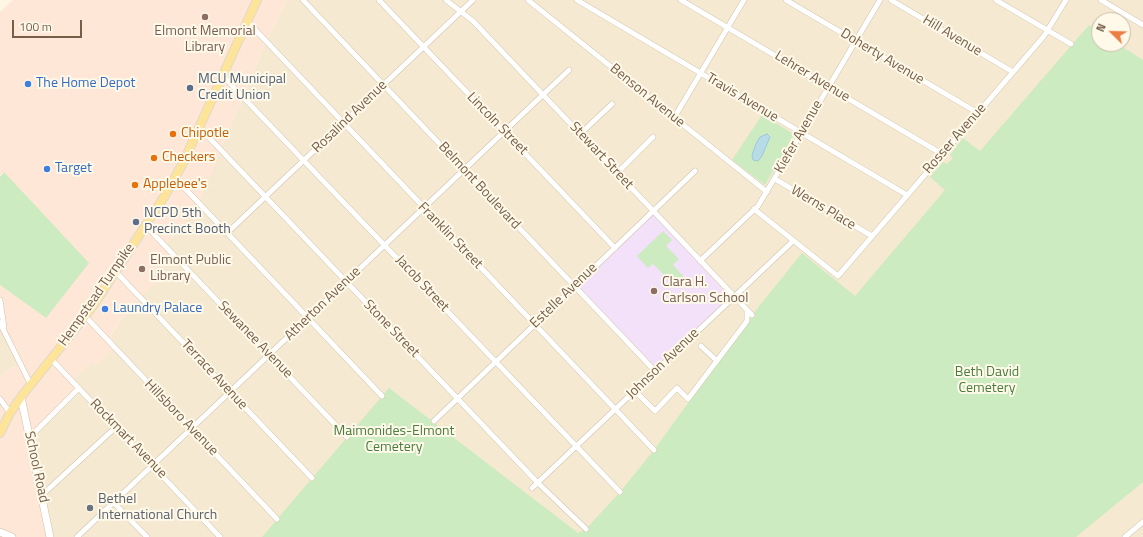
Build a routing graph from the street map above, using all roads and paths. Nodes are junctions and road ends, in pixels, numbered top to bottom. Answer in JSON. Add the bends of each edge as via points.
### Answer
{"nodes":[{"id":1,"x":257,"y":0,"type":"edge"},
{"id":2,"x":303,"y":0,"type":"edge"},
{"id":3,"x":379,"y":0,"type":"edge"},
{"id":4,"x":446,"y":0,"type":"edge"},
{"id":5,"x":473,"y":0,"type":"edge"},
{"id":6,"x":528,"y":0,"type":"edge"},
{"id":7,"x":577,"y":0,"type":"edge"},
{"id":8,"x":681,"y":0,"type":"edge"},
{"id":9,"x":744,"y":0,"type":"edge"},
{"id":10,"x":786,"y":0,"type":"edge"},
{"id":11,"x":880,"y":0,"type":"edge"},
{"id":12,"x":891,"y":0,"type":"edge"},
{"id":13,"x":996,"y":0,"type":"edge"},
{"id":14,"x":1066,"y":0,"type":"edge"},
{"id":15,"x":1101,"y":0,"type":"edge"},
{"id":16,"x":461,"y":12,"type":"junction"},
{"id":17,"x":247,"y":21,"type":"junction"},
{"id":18,"x":1143,"y":25,"type":"edge"},
{"id":19,"x":727,"y":27,"type":"junction"},
{"id":20,"x":1048,"y":31,"type":"junction"},
{"id":21,"x":856,"y":41,"type":"junction"},
{"id":22,"x":1071,"y":44,"type":"dead end"},
{"id":23,"x":424,"y":47,"type":"junction"},
{"id":24,"x":569,"y":70,"type":"dead end"},
{"id":25,"x":1013,"y":72,"type":"junction"},
{"id":26,"x":700,"y":73,"type":"junction"},
{"id":27,"x":223,"y":76,"type":"junction"},
{"id":28,"x":383,"y":85,"type":"junction"},
{"id":29,"x":829,"y":87,"type":"junction"},
{"id":30,"x":543,"y":95,"type":"junction"},
{"id":31,"x":612,"y":104,"type":"dead end"},
{"id":32,"x":978,"y":113,"type":"junction"},
{"id":33,"x":674,"y":118,"type":"junction"},
{"id":34,"x":343,"y":123,"type":"junction"},
{"id":35,"x":199,"y":126,"type":"junction"},
{"id":36,"x":504,"y":132,"type":"junction"},
{"id":37,"x":801,"y":133,"type":"junction"},
{"id":38,"x":580,"y":134,"type":"junction"},
{"id":39,"x":653,"y":137,"type":"dead end"},
{"id":40,"x":942,"y":154,"type":"junction"},
{"id":41,"x":304,"y":160,"type":"junction"},
{"id":42,"x":464,"y":170,"type":"junction"},
{"id":43,"x":695,"y":171,"type":"dead end"},
{"id":44,"x":617,"y":173,"type":"junction"},
{"id":45,"x":175,"y":178,"type":"junction"},
{"id":46,"x":775,"y":179,"type":"junction"},
{"id":47,"x":767,"y":192,"type":"junction"},
{"id":48,"x":907,"y":195,"type":"junction"},
{"id":49,"x":266,"y":196,"type":"junction"},
{"id":50,"x":424,"y":208,"type":"junction"},
{"id":51,"x":754,"y":209,"type":"junction"},
{"id":52,"x":653,"y":211,"type":"junction"},
{"id":53,"x":146,"y":226,"type":"junction"},
{"id":54,"x":227,"y":233,"type":"junction"},
{"id":55,"x":872,"y":236,"type":"junction"},
{"id":56,"x":793,"y":241,"type":"junction"},
{"id":57,"x":385,"y":245,"type":"junction"},
{"id":58,"x":615,"y":248,"type":"junction"},
{"id":59,"x":700,"y":261,"type":"junction"},
{"id":60,"x":116,"y":272,"type":"junction"},
{"id":61,"x":346,"y":282,"type":"junction"},
{"id":62,"x":574,"y":286,"type":"junction"},
{"id":63,"x":734,"y":297,"type":"junction"},
{"id":64,"x":0,"y":300,"type":"edge"},
{"id":65,"x":747,"y":310,"type":"junction"},
{"id":66,"x":85,"y":316,"type":"junction"},
{"id":67,"x":752,"y":316,"type":"dead end"},
{"id":68,"x":308,"y":319,"type":"junction"},
{"id":69,"x":0,"y":323,"type":"edge"},
{"id":70,"x":534,"y":324,"type":"junction"},
{"id":71,"x":5,"y":329,"type":"junction"},
{"id":72,"x":701,"y":346,"type":"dead end"},
{"id":73,"x":269,"y":356,"type":"junction"},
{"id":74,"x":51,"y":359,"type":"junction"},
{"id":75,"x":496,"y":361,"type":"junction"},
{"id":76,"x":717,"y":361,"type":"junction"},
{"id":77,"x":655,"y":371,"type":"junction"},
{"id":78,"x":31,"y":386,"type":"junction"},
{"id":79,"x":79,"y":388,"type":"junction"},
{"id":80,"x":635,"y":391,"type":"junction"},
{"id":81,"x":230,"y":392,"type":"junction"},
{"id":82,"x":382,"y":396,"type":"dead end"},
{"id":83,"x":21,"y":397,"type":"junction"},
{"id":84,"x":457,"y":398,"type":"junction"},
{"id":85,"x":0,"y":399,"type":"edge"},
{"id":86,"x":615,"y":410,"type":"junction"},
{"id":87,"x":10,"y":413,"type":"junction"},
{"id":88,"x":434,"y":420,"type":"dead end"},
{"id":89,"x":116,"y":427,"type":"junction"},
{"id":90,"x":192,"y":429,"type":"junction"},
{"id":91,"x":0,"y":433,"type":"edge"},
{"id":92,"x":30,"y":437,"type":"junction"},
{"id":93,"x":347,"y":437,"type":"dead end"},
{"id":94,"x":576,"y":446,"type":"junction"},
{"id":95,"x":654,"y":450,"type":"dead end"},
{"id":96,"x":153,"y":466,"type":"junction"},
{"id":97,"x":312,"y":478,"type":"dead end"},
{"id":98,"x":538,"y":483,"type":"junction"},
{"id":99,"x":532,"y":488,"type":"dead end"},
{"id":100,"x":620,"y":492,"type":"dead end"},
{"id":101,"x":42,"y":495,"type":"junction"},
{"id":102,"x":114,"y":503,"type":"junction"},
{"id":103,"x":277,"y":520,"type":"dead end"},
{"id":104,"x":1143,"y":522,"type":"edge"},
{"id":105,"x":586,"y":529,"type":"dead end"},
{"id":106,"x":0,"y":532,"type":"edge"},
{"id":107,"x":49,"y":536,"type":"edge"},
{"id":108,"x":12,"y":537,"type":"edge"},
{"id":109,"x":77,"y":537,"type":"edge"},
{"id":110,"x":147,"y":537,"type":"edge"},
{"id":111,"x":220,"y":537,"type":"edge"},
{"id":112,"x":1125,"y":537,"type":"edge"}],
"edges":[{"from":1,"to":17,"type":"main road","name":"Hempstead Turnpike"},
{"from":2,"to":28,"type":"street","name":"Belmont Boulevard"},
{"from":3,"to":23,"type":"street","name":"Lincoln Street"},
{"from":4,"to":16,"type":"street","name":"Stewart Street"},
{"from":5,"to":16,"type":"street","name":"Rosalind Avenue"},
{"from":6,"to":33,"type":"street","name":"Benson Avenue"},
{"from":7,"to":26,"type":"street","name":"Travis Avenue"},
{"from":8,"to":19,"type":"street","name":"Lehrer Avenue"},
{"from":9,"to":19,"type":"street"},
{"from":10,"to":21,"type":"street","name":"Doherty Avenue"},
{"from":11,"to":21,"type":"street","name":"Kiefer Avenue"},
{"from":12,"to":25,"type":"street","name":"Hill Avenue"},
{"from":13,"to":20,"type":"street"},
{"from":14,"to":20,"type":"street","name":"Rosser Avenue"},
{"from":15,"to":18,"type":"street"},
{"from":16,"to":23,"type":"street","name":"Rosalind Avenue"},
{"from":16,"to":30,"type":"street","name":"Stewart Street","via":[[472,20]]},
{"from":17,"to":27,"type":"main road","name":"Hempstead Turnpike"},
{"from":17,"to":34,"type":"street","name":"Franklin Street"},
{"from":19,"to":26,"type":"street"},
{"from":19,"to":29,"type":"street","name":"Lehrer Avenue"},
{"from":20,"to":22,"type":"street"},
{"from":20,"to":25,"type":"street","name":"Rosser Avenue"},
{"from":21,"to":29,"type":"street","name":"Kiefer Avenue"},
{"from":21,"to":32,"type":"street","name":"Doherty Avenue"},
{"from":23,"to":28,"type":"street","name":"Rosalind Avenue"},
{"from":23,"to":36,"type":"street","name":"Lincoln Street"},
{"from":24,"to":30,"type":"street","name":"Atherton Avenue"},
{"from":25,"to":32,"type":"street","name":"Rosser Avenue"},
{"from":26,"to":33,"type":"street"},
{"from":26,"to":37,"type":"street","name":"Travis Avenue"},
{"from":27,"to":35,"type":"main road","name":"Hempstead Turnpike"},
{"from":27,"to":41,"type":"street","name":"Jacob Street"},
{"from":28,"to":34,"type":"street","name":"Rosalind Avenue"},
{"from":28,"to":42,"type":"street","name":"Belmont Boulevard"},
{"from":29,"to":37,"type":"street","name":"Kiefer Avenue"},
{"from":29,"to":40,"type":"street","name":"Lehrer Avenue"},
{"from":30,"to":36,"type":"street","name":"Atherton Avenue"},
{"from":30,"to":38,"type":"street","name":"Stewart Street"},
{"from":31,"to":38,"type":"street"},
{"from":32,"to":40,"type":"street","name":"Rosser Avenue"},
{"from":33,"to":47,"type":"street","name":"Benson Avenue"},
{"from":34,"to":41,"type":"street","name":"Rosalind Avenue"},
{"from":34,"to":50,"type":"street","name":"Franklin Street"},
{"from":35,"to":45,"type":"main road","name":"Hempstead Turnpike"},
{"from":35,"to":49,"type":"street","name":"Stone Street"},
{"from":36,"to":42,"type":"street","name":"Atherton Avenue"},
{"from":36,"to":58,"type":"street","name":"Lincoln Street"},
{"from":37,"to":46,"type":"street","name":"Kiefer Avenue"},
{"from":37,"to":48,"type":"street","name":"Travis Avenue"},
{"from":38,"to":44,"type":"street","name":"Stewart Street"},
{"from":39,"to":44,"type":"street"},
{"from":40,"to":48,"type":"street","name":"Rosser Avenue"},
{"from":41,"to":49,"type":"street","name":"Rosalind Avenue"},
{"from":41,"to":57,"type":"street","name":"Jacob Street"},
{"from":42,"to":50,"type":"street","name":"Atherton Avenue"},
{"from":42,"to":62,"type":"street","name":"Belmont Boulevard"},
{"from":43,"to":52,"type":"street","name":"Estelle Avenue"},
{"from":44,"to":52,"type":"street","name":"Stewart Street"},
{"from":45,"to":53,"type":"main road","name":"Hempstead Turnpike"},
{"from":45,"to":54,"type":"street"},
{"from":46,"to":47,"type":"street","name":"Kiefer Avenue"},
{"from":46,"to":55,"type":"street","name":"Werns Place"},
{"from":47,"to":51,"type":"street","name":"Kiefer Avenue"},
{"from":48,"to":55,"type":"street","name":"Rosser Avenue"},
{"from":49,"to":54,"type":"street","name":"Rosalind Avenue"},
{"from":49,"to":61,"type":"street","name":"Stone Street"},
{"from":50,"to":57,"type":"street","name":"Atherton Avenue"},
{"from":50,"to":70,"type":"street","name":"Franklin Street"},
{"from":51,"to":56,"type":"street"},
{"from":51,"to":59,"type":"street","name":"Kiefer Avenue"},
{"from":52,"to":58,"type":"street","name":"Estelle Avenue"},
{"from":52,"to":59,"type":"street","name":"Stewart Street"},
{"from":53,"to":60,"type":"main road","name":"Hempstead Turnpike"},
{"from":53,"to":73,"type":"street","name":"Sewanee Avenue"},
{"from":54,"to":68,"type":"street"},
{"from":55,"to":56,"type":"street","name":"Rosser Avenue","via":[[838,276]]},
{"from":56,"to":63,"type":"street","name":"Johnson Avenue"},
{"from":57,"to":61,"type":"street","name":"Atherton Avenue"},
{"from":57,"to":75,"type":"street","name":"Jacob Street"},
{"from":58,"to":62,"type":"street","name":"Estelle Avenue"},
{"from":59,"to":63,"type":"street","name":"Stewart Street"},
{"from":60,"to":66,"type":"main road","name":"Hempstead Turnpike"},
{"from":60,"to":81,"type":"street","name":"Terrace Avenue"},
{"from":61,"to":68,"type":"street","name":"Atherton Avenue"},
{"from":61,"to":84,"type":"street","name":"Stone Street"},
{"from":62,"to":70,"type":"street","name":"Estelle Avenue"},
{"from":62,"to":77,"type":"street","name":"Belmont Boulevard"},
{"from":63,"to":65,"type":"street","name":"Stewart Street"},
{"from":63,"to":77,"type":"street","name":"Johnson Avenue"},
{"from":64,"to":71,"type":"street"},
{"from":65,"to":67,"type":"street","name":"Stewart Street"},
{"from":65,"to":76,"type":"street","via":[[747,321]]},
{"from":66,"to":74,"type":"main road","name":"Hempstead Turnpike"},
{"from":66,"to":90,"type":"street","name":"Hillsboro Avenue"},
{"from":68,"to":73,"type":"street","name":"Atherton Avenue"},
{"from":68,"to":82,"type":"street"},
{"from":69,"to":71,"type":"street"},
{"from":70,"to":75,"type":"street","name":"Estelle Avenue"},
{"from":70,"to":86,"type":"street","name":"Franklin Street"},
{"from":71,"to":78,"type":"street"},
{"from":72,"to":76,"type":"street"},
{"from":73,"to":81,"type":"street","name":"Atherton Avenue"},
{"from":73,"to":93,"type":"street","name":"Sewanee Avenue"},
{"from":74,"to":78,"type":"main road","name":"Hempstead Turnpike"},
{"from":74,"to":79,"type":"street","name":"Rockmart Avenue"},
{"from":75,"to":84,"type":"street","name":"Estelle Avenue"},
{"from":75,"to":94,"type":"street","name":"Jacob Street"},
{"from":76,"to":80,"type":"street","via":[[688,399],[677,388],[655,411]]},
{"from":77,"to":80,"type":"street","name":"Johnson Avenue"},
{"from":78,"to":83,"type":"main road","name":"Hempstead Turnpike"},
{"from":79,"to":89,"type":"street","name":"Rockmart Avenue"},
{"from":79,"to":92,"type":"street"},
{"from":80,"to":86,"type":"street","name":"Johnson Avenue"},
{"from":81,"to":90,"type":"street","name":"Atherton Avenue"},
{"from":81,"to":97,"type":"street","name":"Terrace Avenue"},
{"from":83,"to":87,"type":"main road","name":"Hempstead Turnpike"},
{"from":83,"to":92,"type":"main road","name":"School Road"},
{"from":84,"to":88,"type":"street","name":"Estelle Avenue"},
{"from":84,"to":98,"type":"street","name":"Stone Street"},
{"from":85,"to":87,"type":"street"},
{"from":86,"to":94,"type":"street","name":"Johnson Avenue"},
{"from":86,"to":95,"type":"street","name":"Franklin Street"},
{"from":87,"to":91,"type":"main road","name":"Hempstead Turnpike"},
{"from":89,"to":96,"type":"street","name":"Rockmart Avenue"},
{"from":89,"to":101,"type":"street"},
{"from":90,"to":96,"type":"street","name":"Atherton Avenue"},
{"from":90,"to":103,"type":"street","name":"Hillsboro Avenue"},
{"from":92,"to":101,"type":"main road","name":"School Road"},
{"from":94,"to":98,"type":"street","name":"Johnson Avenue"},
{"from":94,"to":100,"type":"street","name":"Jacob Street"},
{"from":96,"to":102,"type":"street","name":"Atherton Avenue"},
{"from":96,"to":111,"type":"street","name":"Rockmart Avenue"},
{"from":98,"to":99,"type":"street","name":"Johnson Avenue"},
{"from":98,"to":105,"type":"street","name":"Stone Street"},
{"from":101,"to":107,"type":"main road","name":"School Road"},
{"from":102,"to":109,"type":"street","name":"Atherton Avenue"},
{"from":102,"to":110,"type":"street"},
{"from":104,"to":112,"type":"street"},
{"from":106,"to":108,"type":"main road"}]}
